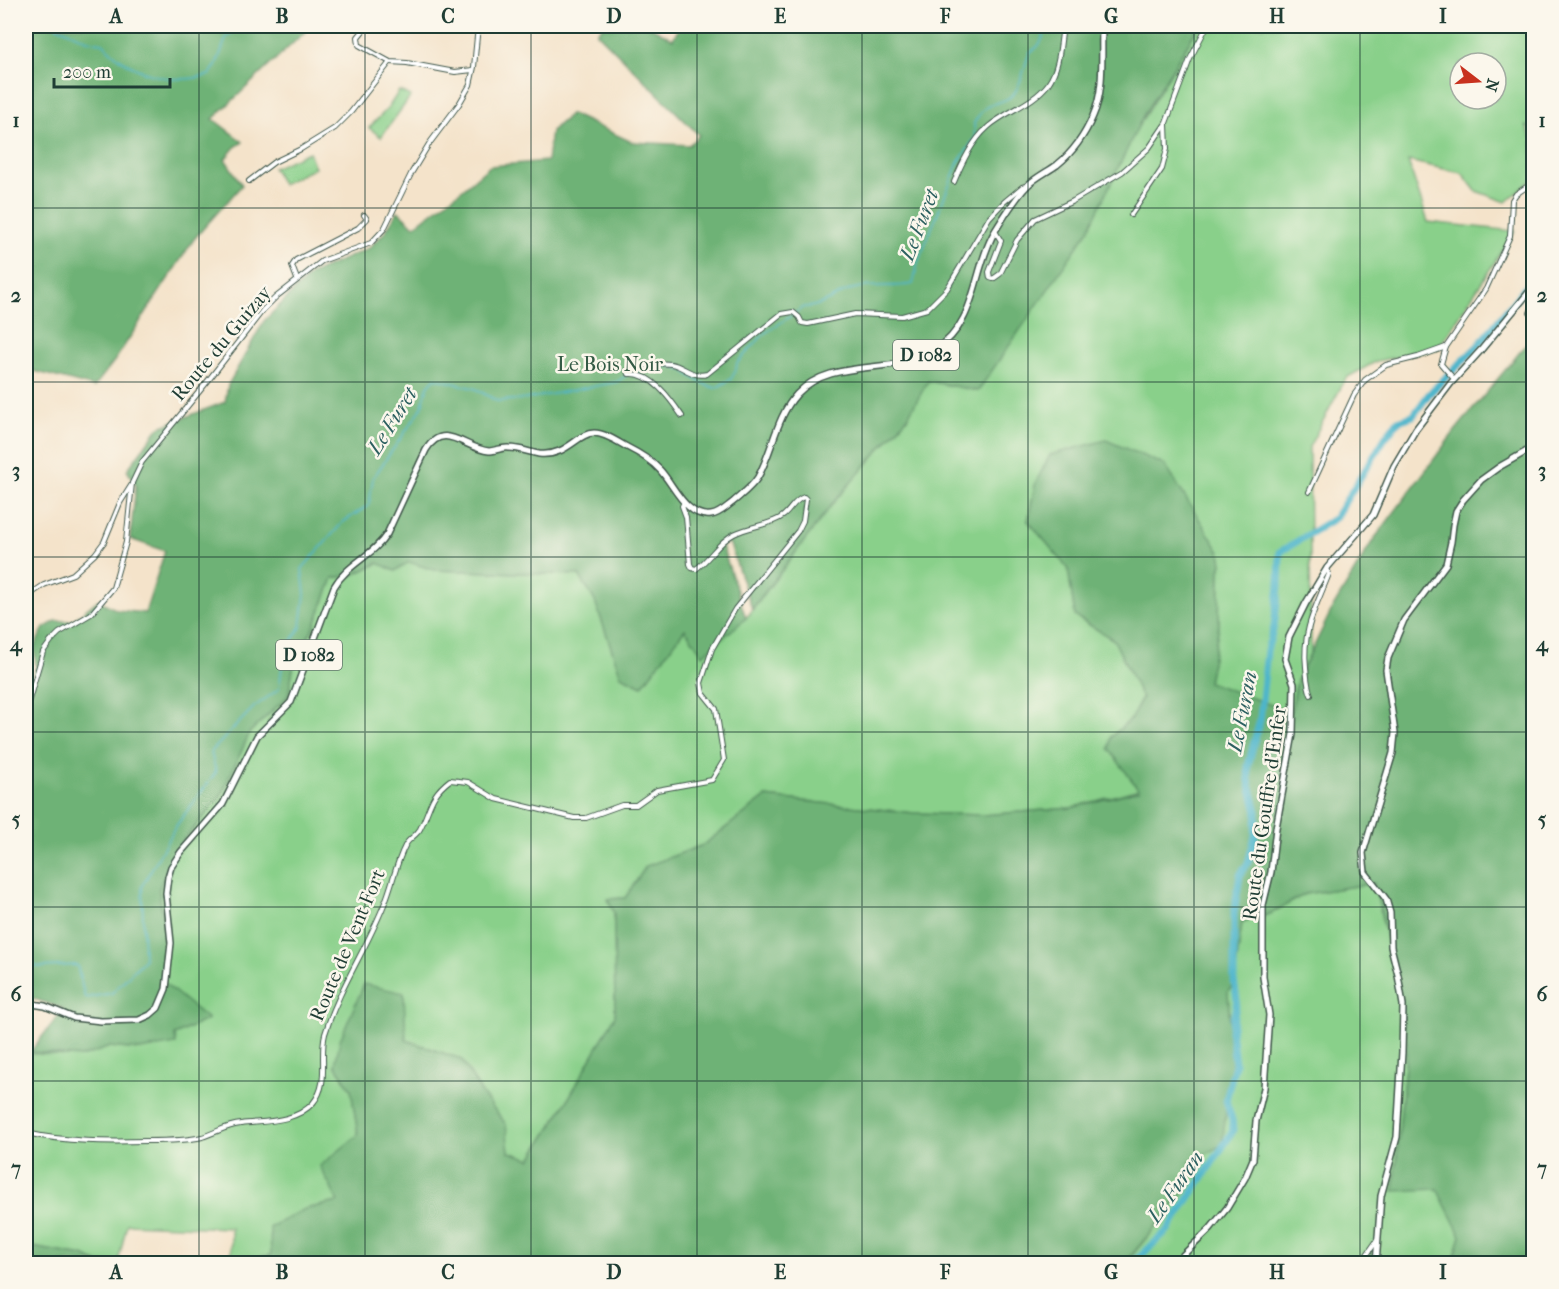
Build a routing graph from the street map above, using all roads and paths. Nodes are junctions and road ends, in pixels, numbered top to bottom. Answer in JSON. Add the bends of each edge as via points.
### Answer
{"nodes":[{"id":1,"x":367,"y":26,"type":"edge"},
{"id":2,"x":478,"y":26,"type":"edge"},
{"id":3,"x":1063,"y":26,"type":"edge"},
{"id":4,"x":1102,"y":26,"type":"edge"},
{"id":5,"x":1207,"y":26,"type":"edge"},
{"id":6,"x":390,"y":62,"type":"junction"},
{"id":7,"x":474,"y":70,"type":"junction"},
{"id":8,"x":1166,"y":123,"type":"junction"},
{"id":9,"x":249,"y":181,"type":"dead end"},
{"id":10,"x":954,"y":182,"type":"dead end"},
{"id":11,"x":1533,"y":182,"type":"edge"},
{"id":12,"x":1027,"y":186,"type":"junction"},
{"id":13,"x":364,"y":215,"type":"dead end"},
{"id":14,"x":1131,"y":215,"type":"dead end"},
{"id":15,"x":995,"y":231,"type":"junction"},
{"id":16,"x":297,"y":279,"type":"junction"},
{"id":17,"x":1533,"y":286,"type":"edge"},
{"id":18,"x":1533,"y":304,"type":"edge"},
{"id":19,"x":1533,"y":314,"type":"edge"},
{"id":20,"x":1446,"y":347,"type":"junction"},
{"id":21,"x":1453,"y":378,"type":"junction"},
{"id":22,"x":682,"y":416,"type":"dead end"},
{"id":23,"x":1533,"y":447,"type":"edge"},
{"id":24,"x":132,"y":483,"type":"junction"},
{"id":25,"x":1309,"y":492,"type":"dead end"},
{"id":26,"x":684,"y":502,"type":"junction"},
{"id":27,"x":1327,"y":568,"type":"junction"},
{"id":28,"x":26,"y":597,"type":"edge"},
{"id":29,"x":1311,"y":695,"type":"dead end"},
{"id":30,"x":26,"y":710,"type":"edge"},
{"id":31,"x":26,"y":1003,"type":"edge"},
{"id":32,"x":26,"y":1133,"type":"edge"},
{"id":33,"x":1380,"y":1238,"type":"junction"},
{"id":34,"x":1178,"y":1263,"type":"edge"},
{"id":35,"x":1357,"y":1263,"type":"edge"},
{"id":36,"x":1376,"y":1263,"type":"edge"}],
"edges":[{"from":1,"to":6,"type":"street","via":[[358,37],[359,45]]},
{"from":2,"to":7,"type":"street","name":"Route du Guizay"},
{"from":3,"to":10,"type":"street","via":[[1058,58],[1047,85],[989,126],[972,147]]},
{"from":4,"to":12,"type":"main road","number":"D 1082","via":[[1100,87],[1091,121],[1066,157]]},
{"from":5,"to":8,"type":"street"},
{"from":6,"to":7,"type":"street","via":[[455,72]]},
{"from":6,"to":9,"type":"street","via":[[335,128],[274,162]]},
{"from":7,"to":16,"type":"street","name":"Route du Guizay","via":[[467,92],[416,165],[377,238],[322,261]]},
{"from":8,"to":14,"type":"street","via":[[1167,150],[1162,169]]},
{"from":8,"to":15,"type":"street","via":[[1149,148],[1122,172],[1035,219],[993,279],[989,272],[1001,241]]},
{"from":11,"to":20,"type":"street","via":[[1512,200],[1510,236],[1486,288]]},
{"from":12,"to":15,"type":"main road","number":"D 1082"},
{"from":12,"to":22,"type":"street","via":[[1015,192],[989,218],[947,289],[927,309],[902,316],[855,314],[808,324],[794,313],[781,314],[707,374],[695,375],[668,364],[651,364],[628,373],[648,379]]},
{"from":13,"to":16,"type":"street","via":[[367,219],[358,228],[296,260],[292,266]]},
{"from":15,"to":26,"type":"main road","number":"D 1082","via":[[969,310],[948,341],[915,360],[835,373],[807,384],[788,406],[750,487],[717,513],[703,514]]},
{"from":16,"to":24,"type":"street","name":"Route du Guizay","via":[[263,310],[151,449]]},
{"from":17,"to":21,"type":"main road","name":"Route du Gouffre d'Enfer","via":[[1504,324]]},
{"from":18,"to":19,"type":"street"},
{"from":20,"to":21,"type":"street","via":[[1441,364]]},
{"from":20,"to":25,"type":"street","via":[[1386,365],[1365,380]]},
{"from":21,"to":27,"type":"main road","name":"Route du Gouffre d'Enfer","via":[[1400,456],[1373,515]]},
{"from":23,"to":33,"type":"main road","via":[[1481,480],[1463,500],[1456,511],[1446,564],[1408,611],[1388,658],[1395,733],[1393,753],[1363,862],[1365,872],[1386,899],[1390,913],[1391,947],[1403,1005],[1397,1137],[1382,1196]]},
{"from":24,"to":28,"type":"street","via":[[95,554],[72,574]]},
{"from":24,"to":30,"type":"street","name":"Route du Guizay","via":[[126,542],[113,588],[91,614],[51,641]]},
{"from":26,"to":31,"type":"main road","number":"D 1082","via":[[647,458],[598,434],[546,454],[506,447],[485,450],[449,437],[432,441],[387,534],[334,587],[291,702],[257,736],[223,804],[171,867],[165,893],[171,943],[166,989],[158,1008],[139,1020],[94,1021]]},
{"from":26,"to":32,"type":"street","name":"Route de Vent Fort","via":[[690,564],[696,569],[731,536],[776,521],[799,498],[806,499],[798,531],[735,609],[712,649],[701,683],[703,693],[716,709],[724,760],[712,780],[657,790],[636,805],[622,805],[586,818],[496,798],[468,782],[450,780],[433,797],[419,831],[405,844],[379,919],[334,1008],[322,1049],[322,1082],[311,1105],[281,1119],[166,1141],[80,1141]]},
{"from":27,"to":29,"type":"street","via":[[1329,574],[1316,600],[1304,648]]},
{"from":27,"to":34,"type":"main road","name":"Route du Gouffre d'Enfer","via":[[1303,608],[1286,648],[1294,684],[1294,710],[1291,752],[1263,905],[1263,977],[1269,1015],[1264,1088],[1253,1158],[1227,1208]]},
{"from":33,"to":35,"type":"street"},
{"from":33,"to":36,"type":"main road"}]}
